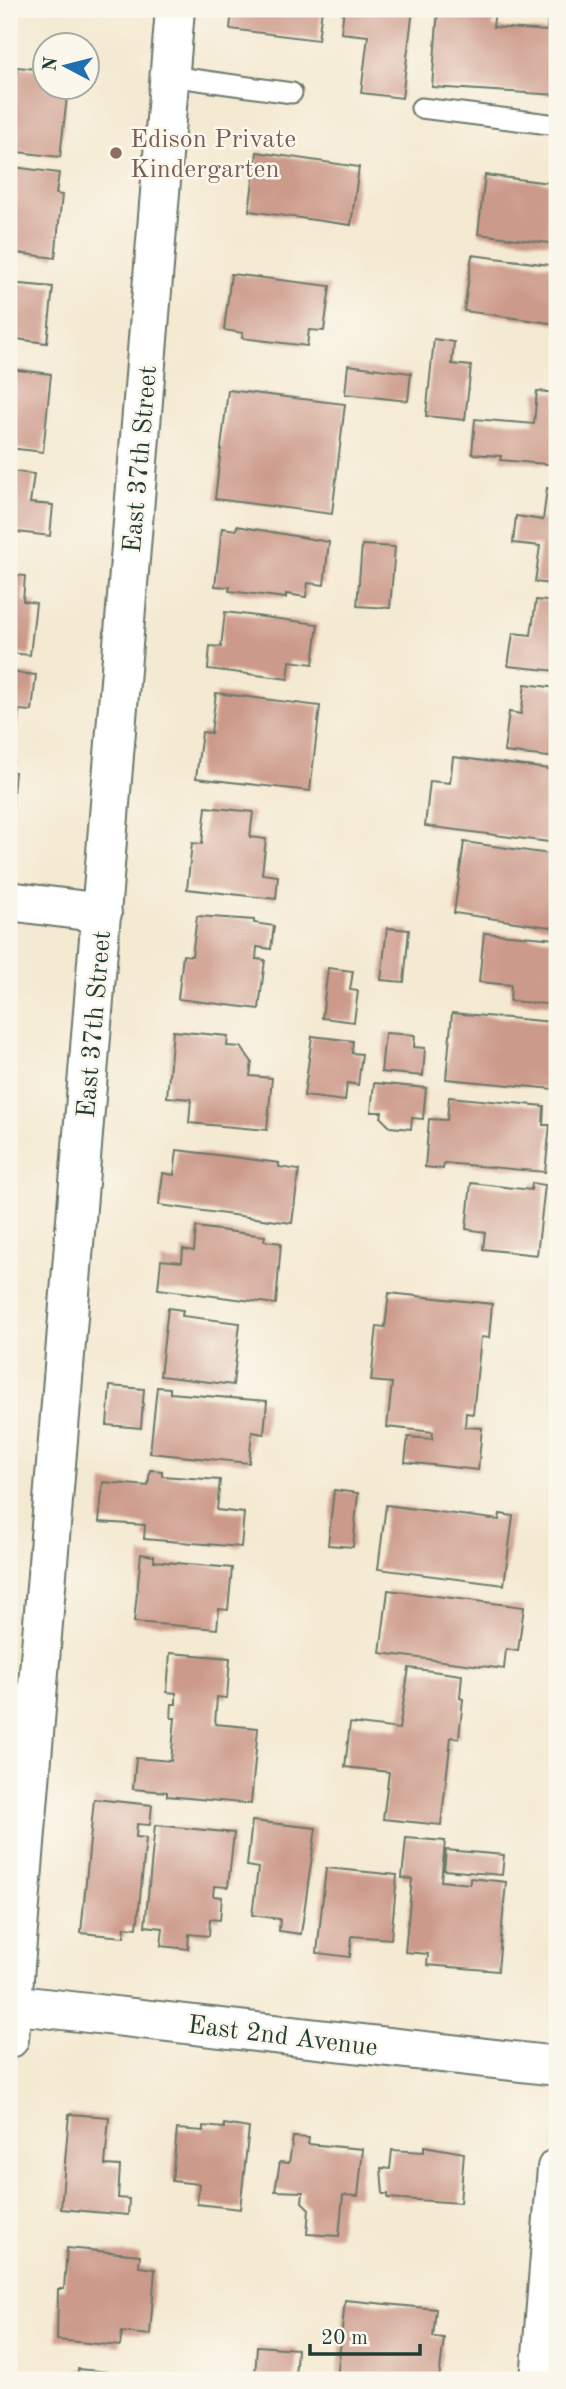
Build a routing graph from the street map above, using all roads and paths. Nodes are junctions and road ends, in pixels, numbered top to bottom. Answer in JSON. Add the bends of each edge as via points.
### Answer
{"nodes":[{"id":1,"x":175,"y":9,"type":"edge"},
{"id":2,"x":170,"y":76,"type":"junction"},
{"id":3,"x":292,"y":93,"type":"dead end"},
{"id":4,"x":421,"y":108,"type":"dead end"},
{"id":5,"x":557,"y":125,"type":"edge"},
{"id":6,"x":9,"y":901,"type":"edge"},
{"id":7,"x":102,"y":913,"type":"junction"},
{"id":8,"x":10,"y":2015,"type":"edge"},
{"id":9,"x":557,"y":2066,"type":"edge"},
{"id":10,"x":557,"y":2168,"type":"edge"},
{"id":11,"x":540,"y":2380,"type":"edge"}],
"edges":[{"from":1,"to":2,"type":"street","name":"East 37th Street"},
{"from":2,"to":3,"type":"lane"},
{"from":2,"to":7,"type":"street","name":"East 37th Street"},
{"from":4,"to":5,"type":"lane"},
{"from":6,"to":7,"type":"street"},
{"from":7,"to":8,"type":"street","name":"East 37th Street"},
{"from":8,"to":9,"type":"street","name":"East 2nd Avenue"},
{"from":10,"to":11,"type":"street"}]}
